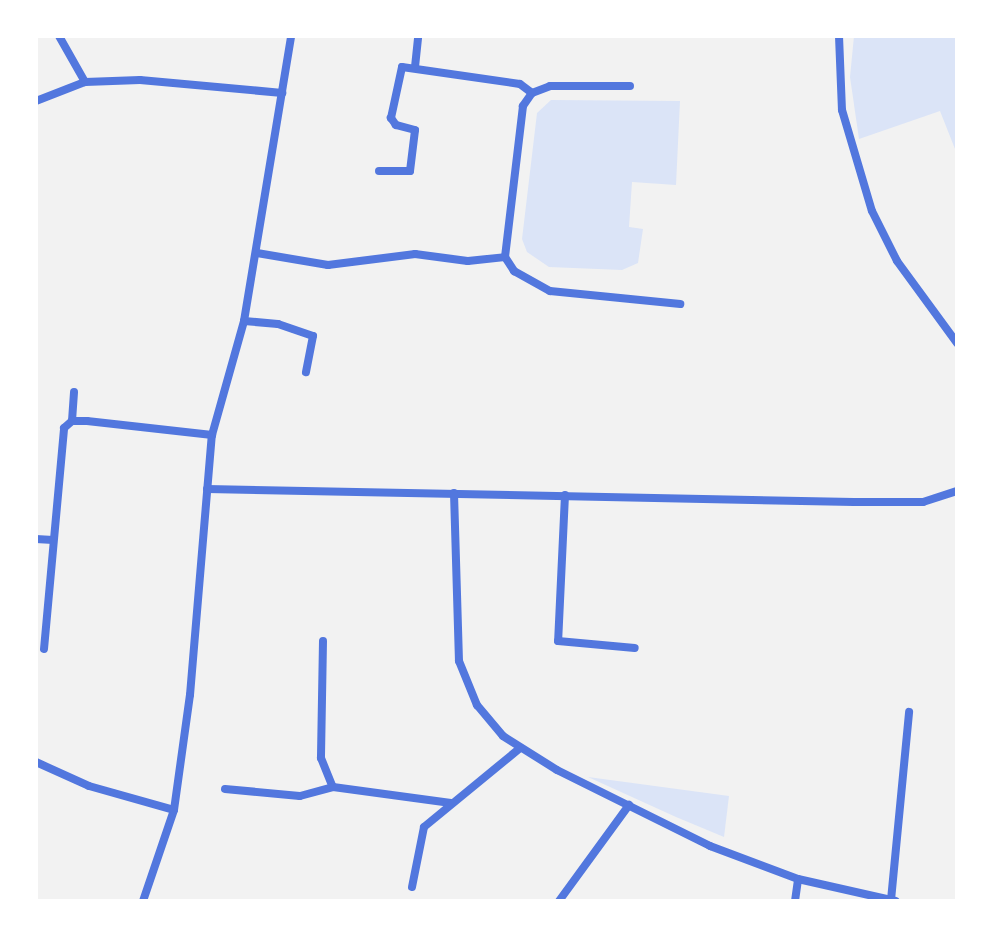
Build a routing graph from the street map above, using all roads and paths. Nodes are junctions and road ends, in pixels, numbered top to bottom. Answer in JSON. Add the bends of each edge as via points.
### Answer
{"nodes":[{"id":1,"x":59,"y":36,"type":"edge"},
{"id":2,"x":291,"y":36,"type":"edge"},
{"id":3,"x":418,"y":36,"type":"edge"},
{"id":4,"x":839,"y":36,"type":"edge"},
{"id":5,"x":415,"y":67,"type":"junction"},
{"id":6,"x":85,"y":82,"type":"junction"},
{"id":7,"x":630,"y":86,"type":"dead end"},
{"id":8,"x":282,"y":93,"type":"junction"},
{"id":9,"x":532,"y":93,"type":"junction"},
{"id":10,"x":36,"y":101,"type":"edge"},
{"id":11,"x":379,"y":171,"type":"dead end"},
{"id":12,"x":257,"y":253,"type":"junction"},
{"id":13,"x":505,"y":257,"type":"junction"},
{"id":14,"x":680,"y":304,"type":"dead end"},
{"id":15,"x":244,"y":321,"type":"junction"},
{"id":16,"x":957,"y":343,"type":"edge"},
{"id":17,"x":306,"y":372,"type":"dead end"},
{"id":18,"x":74,"y":392,"type":"dead end"},
{"id":19,"x":72,"y":421,"type":"junction"},
{"id":20,"x":212,"y":435,"type":"junction"},
{"id":21,"x":207,"y":489,"type":"junction"},
{"id":22,"x":957,"y":491,"type":"edge"},
{"id":23,"x":454,"y":493,"type":"junction"},
{"id":24,"x":565,"y":495,"type":"junction"},
{"id":25,"x":36,"y":539,"type":"edge"},
{"id":26,"x":53,"y":540,"type":"junction"},
{"id":27,"x":36,"y":610,"type":"edge"},
{"id":28,"x":47,"y":611,"type":"junction"},
{"id":29,"x":323,"y":641,"type":"dead end"},
{"id":30,"x":635,"y":648,"type":"dead end"},
{"id":31,"x":44,"y":649,"type":"dead end"},
{"id":32,"x":909,"y":712,"type":"dead end"},
{"id":33,"x":519,"y":749,"type":"junction"},
{"id":34,"x":36,"y":762,"type":"edge"},
{"id":35,"x":333,"y":787,"type":"junction"},
{"id":36,"x":225,"y":789,"type":"dead end"},
{"id":37,"x":451,"y":803,"type":"junction"},
{"id":38,"x":629,"y":805,"type":"junction"},
{"id":39,"x":174,"y":810,"type":"junction"},
{"id":40,"x":798,"y":879,"type":"junction"},
{"id":41,"x":412,"y":887,"type":"dead end"},
{"id":42,"x":894,"y":900,"type":"edge"},
{"id":43,"x":143,"y":901,"type":"edge"},
{"id":44,"x":559,"y":901,"type":"edge"},
{"id":45,"x":795,"y":901,"type":"edge"}],
"edges":[{"from":1,"to":6,"type":"street"},
{"from":2,"to":8,"type":"street"},
{"from":3,"to":5,"type":"street"},
{"from":4,"to":16,"type":"street","via":[[842,110],[872,211],[897,261]]},
{"from":5,"to":9,"type":"street","via":[[505,78]]},
{"from":5,"to":11,"type":"street","via":[[398,71],[391,118],[396,125],[415,130],[410,171]]},
{"from":6,"to":8,"type":"street","via":[[188,82]]},
{"from":6,"to":10,"type":"street"},
{"from":7,"to":9,"type":"street","via":[[550,86]]},
{"from":8,"to":12,"type":"street"},
{"from":9,"to":13,"type":"street","via":[[523,106]]},
{"from":12,"to":13,"type":"street","via":[[328,265],[415,254],[468,261]]},
{"from":12,"to":15,"type":"street"},
{"from":13,"to":14,"type":"street","via":[[530,284],[550,291]]},
{"from":15,"to":17,"type":"street","via":[[278,324],[313,336]]},
{"from":15,"to":20,"type":"street"},
{"from":18,"to":19,"type":"street"},
{"from":19,"to":20,"type":"street"},
{"from":19,"to":26,"type":"street","via":[[61,435]]},
{"from":20,"to":21,"type":"street"},
{"from":21,"to":23,"type":"street"},
{"from":21,"to":39,"type":"street","via":[[190,695]]},
{"from":22,"to":24,"type":"street","via":[[923,502]]},
{"from":23,"to":24,"type":"street"},
{"from":23,"to":33,"type":"street","via":[[459,661],[477,705]]},
{"from":24,"to":30,"type":"street","via":[[558,641]]},
{"from":25,"to":26,"type":"street"},
{"from":26,"to":28,"type":"street"},
{"from":27,"to":28,"type":"street"},
{"from":28,"to":31,"type":"street"},
{"from":29,"to":35,"type":"street","via":[[321,758]]},
{"from":32,"to":42,"type":"street"},
{"from":33,"to":37,"type":"street"},
{"from":33,"to":38,"type":"street"},
{"from":34,"to":39,"type":"street","via":[[89,786]]},
{"from":35,"to":36,"type":"street","via":[[300,796]]},
{"from":35,"to":37,"type":"street"},
{"from":37,"to":41,"type":"street","via":[[420,834]]},
{"from":38,"to":40,"type":"street","via":[[710,846]]},
{"from":38,"to":44,"type":"street"},
{"from":39,"to":43,"type":"street"},
{"from":40,"to":42,"type":"street"},
{"from":40,"to":45,"type":"street"}]}
